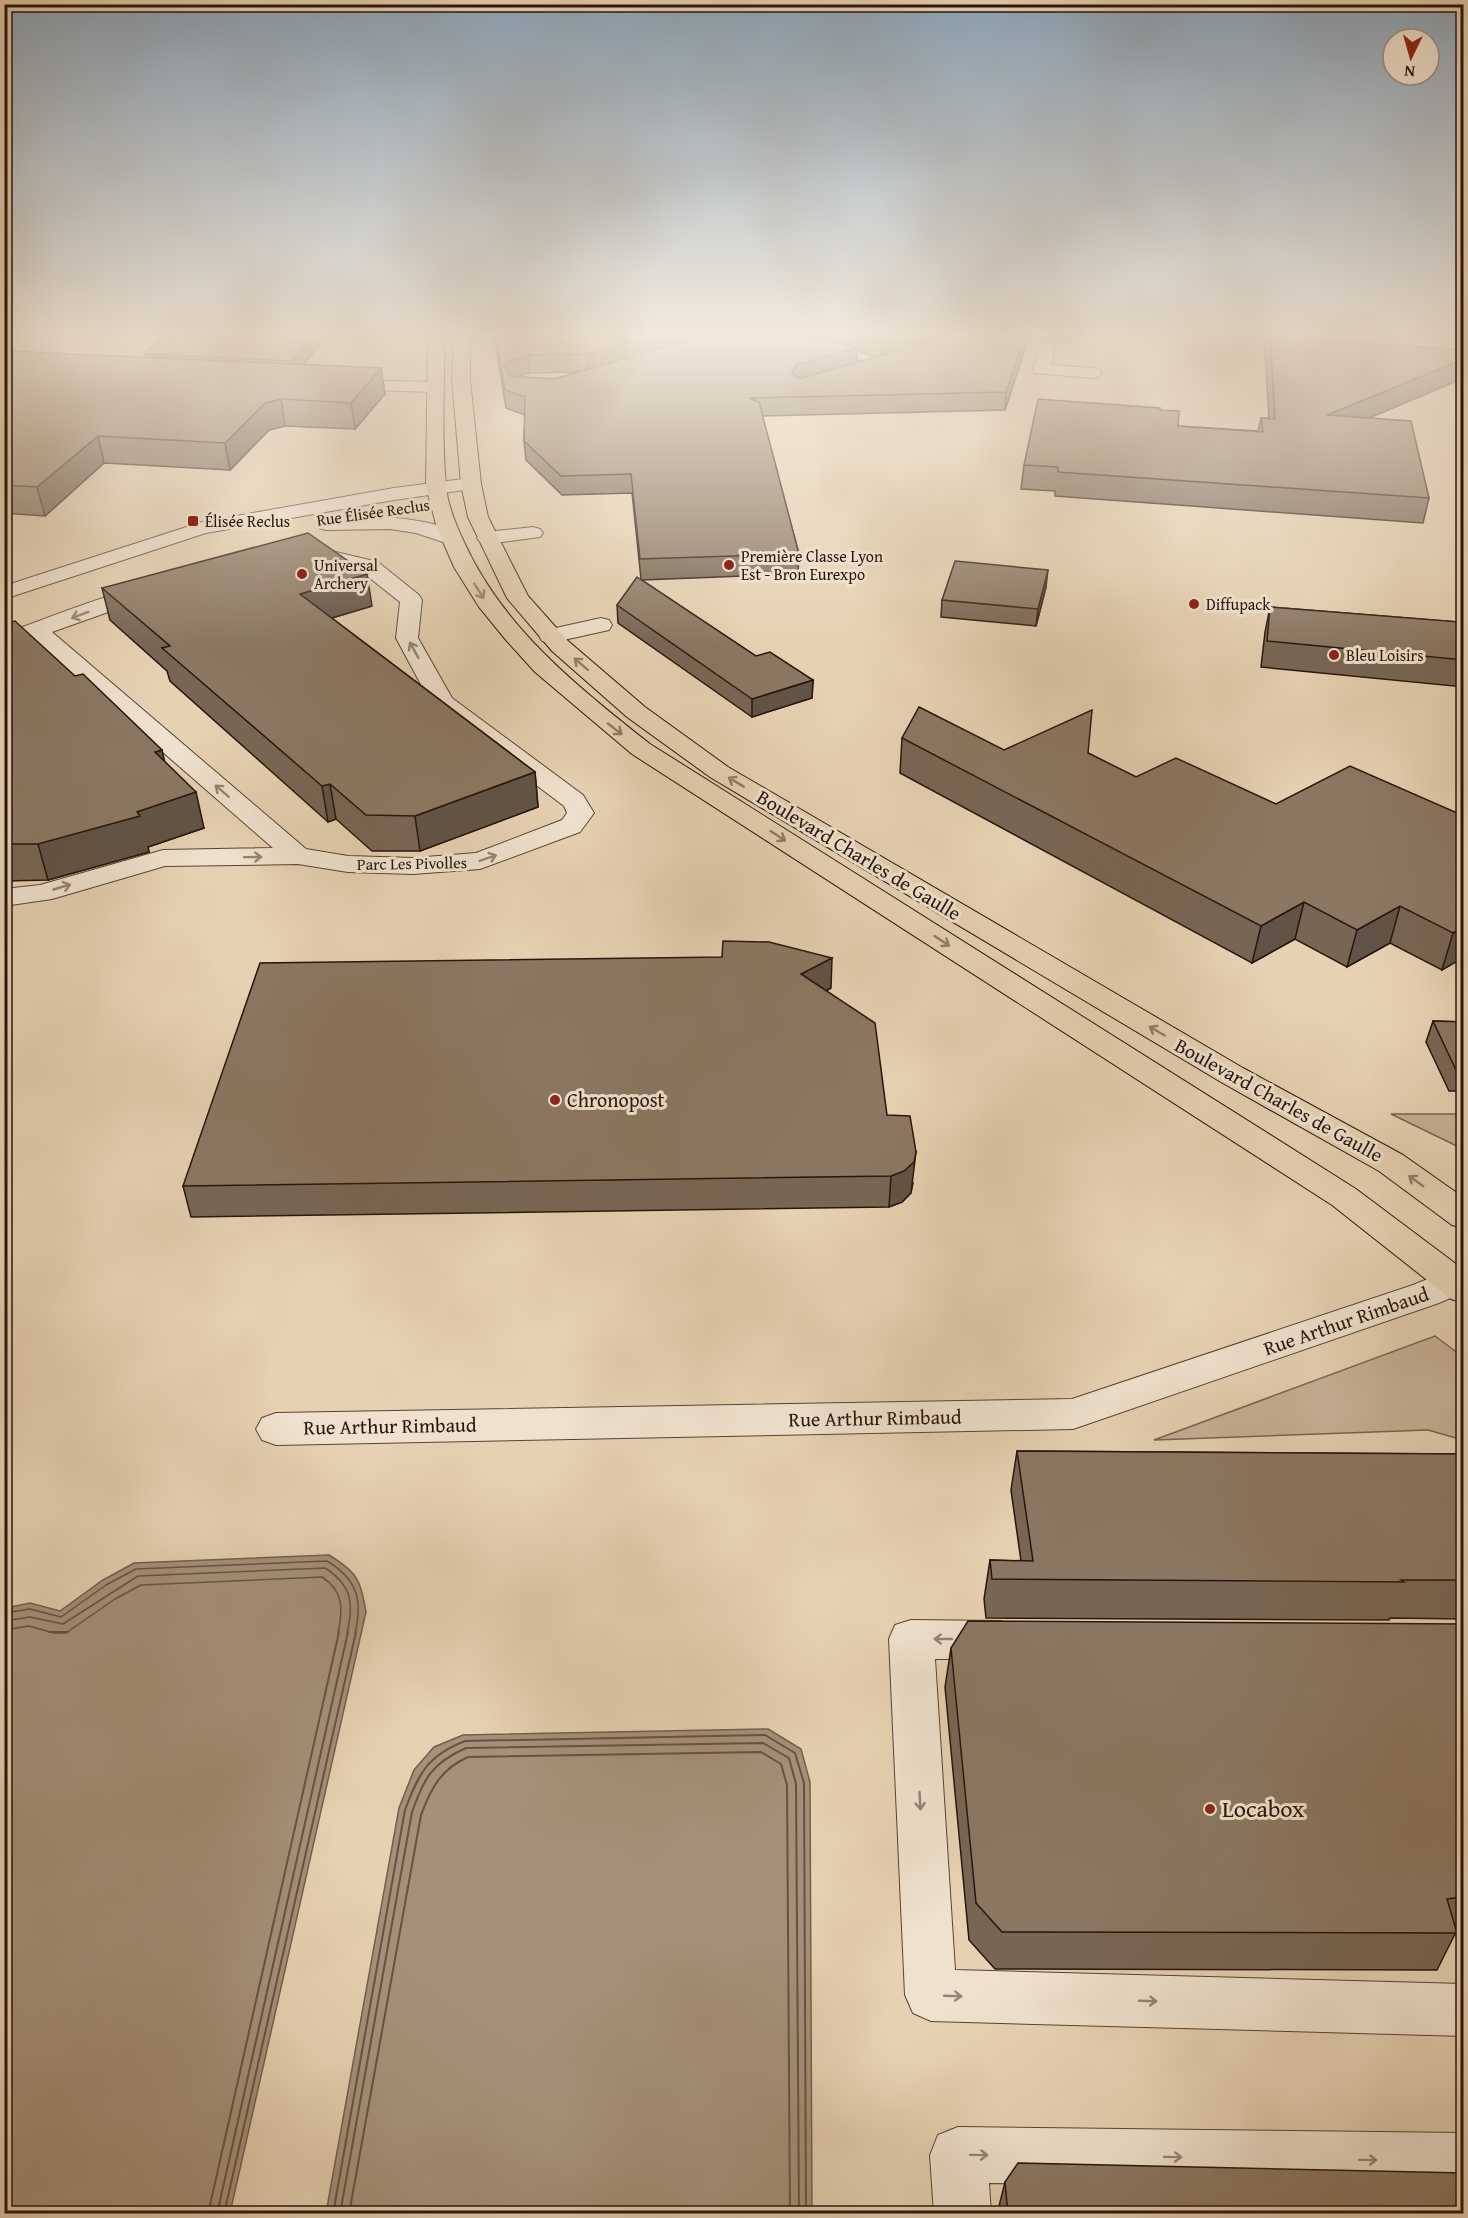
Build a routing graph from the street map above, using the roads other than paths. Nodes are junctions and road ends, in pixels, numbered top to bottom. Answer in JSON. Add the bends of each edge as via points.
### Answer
{"nodes":[{"id":1,"x":437,"y":439,"type":"edge"},
{"id":2,"x":467,"y":439,"type":"edge"},
{"id":3,"x":472,"y":491,"type":"junction"},
{"id":4,"x":438,"y":495,"type":"junction"},
{"id":5,"x":533,"y":533,"type":"dead end"},
{"id":6,"x":202,"y":537,"type":"junction"},
{"id":7,"x":487,"y":538,"type":"junction"},
{"id":8,"x":452,"y":539,"type":"junction"},
{"id":9,"x":289,"y":558,"type":"edge"},
{"id":10,"x":105,"y":559,"type":"junction"},
{"id":11,"x":166,"y":588,"type":"edge"},
{"id":12,"x":4,"y":593,"type":"edge"},
{"id":13,"x":601,"y":625,"type":"dead end"},
{"id":14,"x":37,"y":631,"type":"junction"},
{"id":15,"x":550,"y":636,"type":"junction"},
{"id":16,"x":4,"y":642,"type":"edge"},
{"id":17,"x":298,"y":856,"type":"junction"},
{"id":18,"x":4,"y":898,"type":"edge"},
{"id":19,"x":1464,"y":1216,"type":"edge"},
{"id":20,"x":1458,"y":1286,"type":"edge"},
{"id":21,"x":276,"y":1429,"type":"dead end"},
{"id":22,"x":1040,"y":1640,"type":"edge"},
{"id":23,"x":1464,"y":2010,"type":"edge"},
{"id":24,"x":1464,"y":2161,"type":"edge"},
{"id":25,"x":963,"y":2214,"type":"edge"}],
"edges":[{"from":1,"to":4,"type":"main road","name":"Boulevard Charles de Gaulle"},
{"from":2,"to":3,"type":"main road","name":"Boulevard Charles de Gaulle"},
{"from":3,"to":4,"type":"street","name":"Rue Élisée Reclus"},
{"from":3,"to":7,"type":"main road","name":"Boulevard Charles de Gaulle"},
{"from":4,"to":6,"type":"street","name":"Rue Élisée Reclus"},
{"from":4,"to":8,"type":"main road","name":"Boulevard Charles de Gaulle"},
{"from":4,"to":10,"type":"street","name":"Rue Élisée Reclus","via":[[202,528]]},
{"from":5,"to":7,"type":"street"},
{"from":6,"to":8,"type":"street","name":"Rue Élisée Reclus","via":[[380,521],[402,523]]},
{"from":6,"to":10,"type":"street","name":"Rue Élisée Reclus"},
{"from":7,"to":15,"type":"main road","name":"Boulevard Charles de Gaulle","via":[[518,598]]},
{"from":8,"to":20,"type":"main road","name":"Boulevard Charles de Gaulle","one_way":true,"via":[[464,568],[494,615],[575,698],[641,748],[1344,1197]]},
{"from":17,"to":9,"type":"street","name":"Parc Les Pivolles","one_way":true,"via":[[348,864],[413,866],[480,861],[571,826],[580,813],[574,801],[442,702],[407,638],[411,600],[370,567],[319,554]]},
{"from":10,"to":12,"type":"street","name":"Rue Élisée Reclus"},
{"from":11,"to":14,"type":"street","one_way":true,"via":[[120,600]]},
{"from":13,"to":15,"type":"street"},
{"from":14,"to":16,"type":"street"},
{"from":17,"to":14,"type":"street","one_way":true},
{"from":19,"to":15,"type":"main road","name":"Boulevard Charles de Gaulle","one_way":true,"via":[[1391,1163],[1211,1063],[719,772],[636,712]]},
{"from":18,"to":17,"type":"street","name":"Parc Les Pivolles","one_way":true,"via":[[42,893],[163,858]]},
{"from":20,"to":21,"type":"street","name":"Rue Arthur Rimbaud","via":[[1073,1414]]},
{"from":22,"to":23,"type":"street","one_way":true,"via":[[911,1639],[931,1995]]},
{"from":25,"to":24,"type":"street","one_way":true,"via":[[958,2155]]}]}
